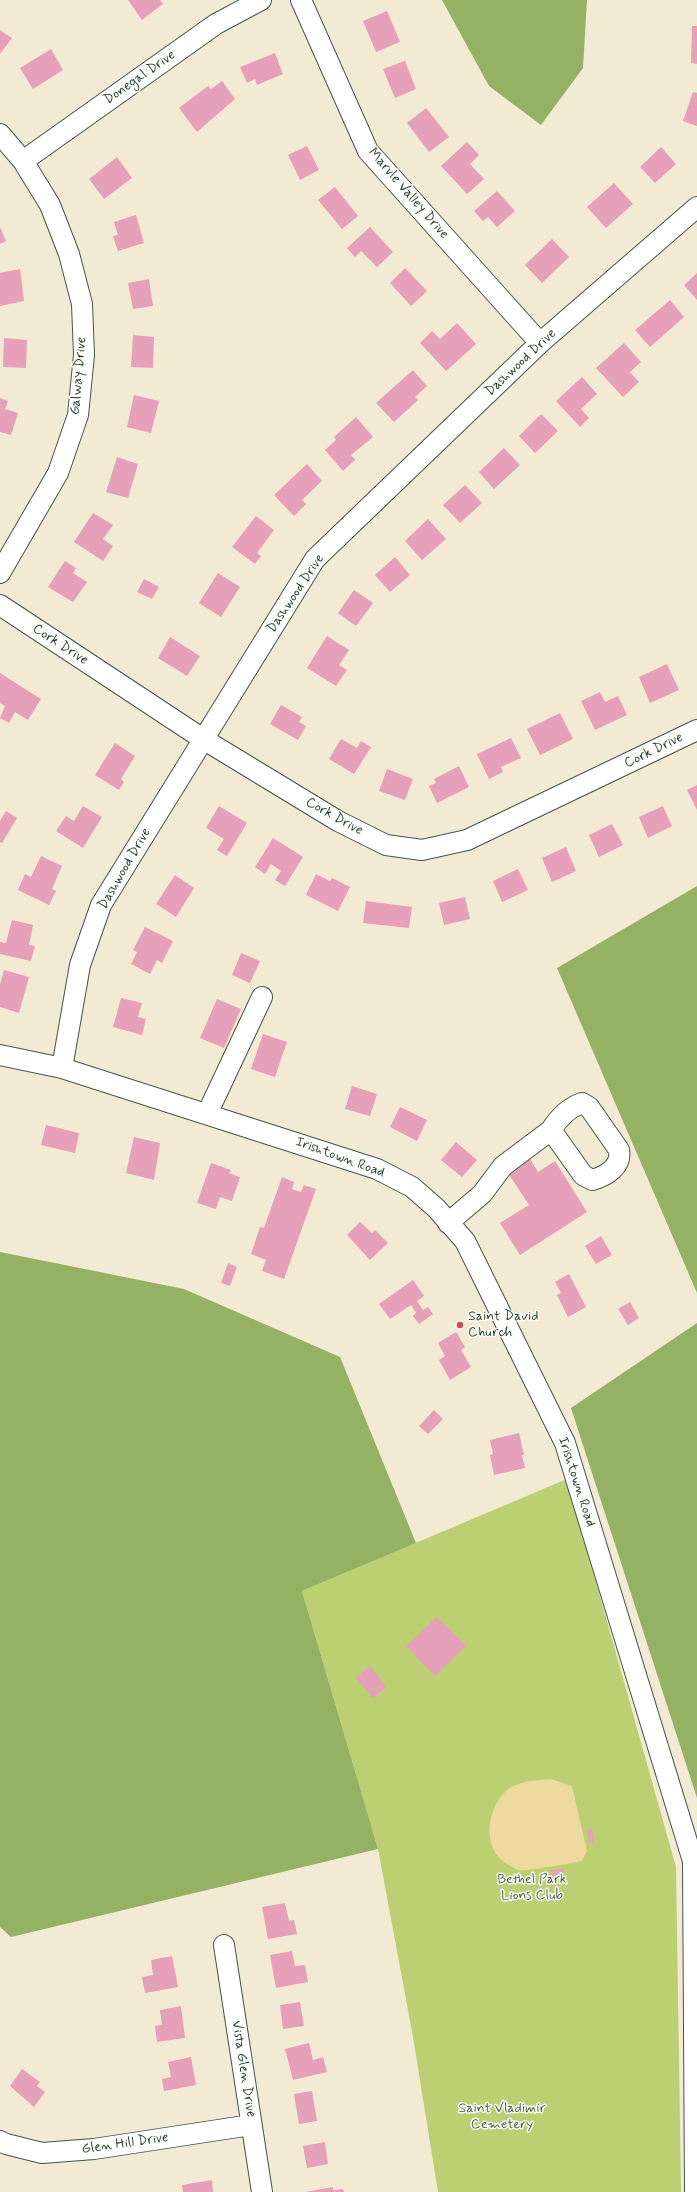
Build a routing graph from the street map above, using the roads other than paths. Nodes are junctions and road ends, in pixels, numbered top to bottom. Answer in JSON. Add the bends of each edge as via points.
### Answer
{"nodes":[{"id":1,"x":261,"y":0,"type":"edge"},
{"id":2,"x":301,"y":0,"type":"edge"},
{"id":3,"x":0,"y":134,"type":"edge"},
{"id":4,"x":23,"y":162,"type":"junction"},
{"id":5,"x":697,"y":206,"type":"edge"},
{"id":6,"x":540,"y":343,"type":"junction"},
{"id":7,"x":0,"y":573,"type":"edge"},
{"id":8,"x":0,"y":606,"type":"edge"},
{"id":9,"x":697,"y":730,"type":"edge"},
{"id":10,"x":203,"y":739,"type":"junction"},
{"id":11,"x":262,"y":997,"type":"dead end"},
{"id":12,"x":0,"y":1055,"type":"edge"},
{"id":13,"x":62,"y":1068,"type":"junction"},
{"id":14,"x":207,"y":1114,"type":"junction"},
{"id":15,"x":551,"y":1130,"type":"dead end"},
{"id":16,"x":448,"y":1223,"type":"junction"},
{"id":17,"x":224,"y":1945,"type":"dead end"},
{"id":18,"x":251,"y":2125,"type":"junction"},
{"id":19,"x":0,"y":2141,"type":"edge"},
{"id":20,"x":262,"y":2192,"type":"edge"},
{"id":21,"x":696,"y":2192,"type":"edge"}],
"edges":[{"from":1,"to":4,"type":"street","name":"Donegal Drive","via":[[216,24]]},
{"from":2,"to":6,"type":"street","name":"Marvle Valley Drive","via":[[368,151]]},
{"from":3,"to":4,"type":"street","name":"Galway Drive"},
{"from":4,"to":7,"type":"street","name":"Galway Drive","via":[[50,205],[69,254],[82,304],[84,355],[78,415],[58,473]]},
{"from":5,"to":6,"type":"street","name":"Dashwood Drive"},
{"from":6,"to":10,"type":"street","name":"Dashwood Drive","via":[[315,559]]},
{"from":8,"to":10,"type":"street","name":"Cork Drive"},
{"from":9,"to":10,"type":"street","name":"Cork Drive","via":[[467,840],[422,850],[386,845],[338,821]]},
{"from":10,"to":13,"type":"street","name":"Dashwood Drive","via":[[101,905],[80,965]]},
{"from":11,"to":14,"type":"street"},
{"from":12,"to":13,"type":"street","name":"Irishtown Road"},
{"from":13,"to":14,"type":"street","name":"Irishtown Road"},
{"from":14,"to":16,"type":"street","name":"Irishtown Road","via":[[377,1169],[412,1187],[436,1208]]},
{"from":15,"to":16,"type":"street","via":[[503,1166],[482,1194]]},
{"from":16,"to":21,"type":"street","name":"Irishtown Road","via":[[465,1241],[565,1443],[693,1861]]},
{"from":17,"to":18,"type":"street","name":"Vista Glen Drive"},
{"from":18,"to":19,"type":"street","name":"Glen Hill Drive","via":[[94,2149],[42,2153]]},
{"from":18,"to":20,"type":"street","name":"Vista Glen Drive"}]}
